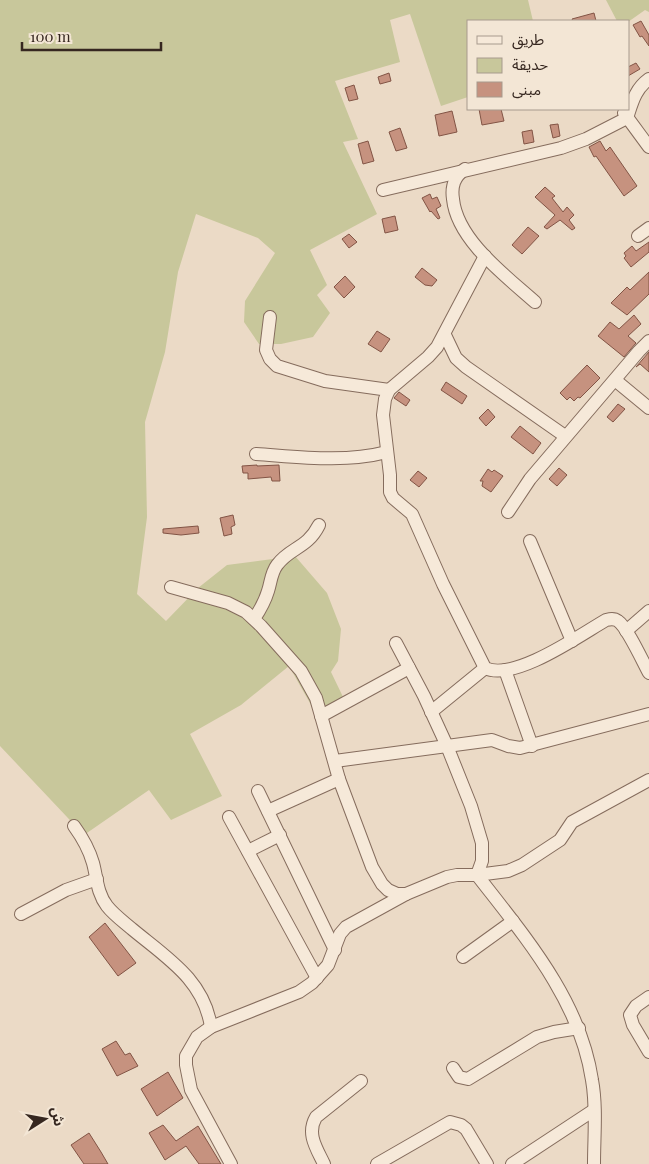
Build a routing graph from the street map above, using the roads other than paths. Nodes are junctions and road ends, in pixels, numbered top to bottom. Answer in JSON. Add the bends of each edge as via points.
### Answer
{"nodes":[{"id":1,"x":649,"y":79,"type":"edge"},
{"id":2,"x":629,"y":106,"type":"edge"},
{"id":3,"x":624,"y":114,"type":"edge"},
{"id":4,"x":649,"y":147,"type":"edge"},
{"id":5,"x":465,"y":170,"type":"junction"},
{"id":6,"x":383,"y":190,"type":"dead end"},
{"id":7,"x":649,"y":228,"type":"edge"},
{"id":8,"x":638,"y":236,"type":"dead end"},
{"id":9,"x":485,"y":256,"type":"junction"},
{"id":10,"x":535,"y":302,"type":"dead end"},
{"id":11,"x":270,"y":317,"type":"dead end"},
{"id":12,"x":445,"y":335,"type":"junction"},
{"id":13,"x":649,"y":341,"type":"edge"},
{"id":14,"x":615,"y":380,"type":"junction"},
{"id":15,"x":389,"y":390,"type":"junction"},
{"id":16,"x":649,"y":408,"type":"edge"},
{"id":17,"x":566,"y":436,"type":"junction"},
{"id":18,"x":387,"y":452,"type":"junction"},
{"id":19,"x":256,"y":454,"type":"dead end"},
{"id":20,"x":508,"y":512,"type":"dead end"},
{"id":21,"x":319,"y":525,"type":"dead end"},
{"id":22,"x":530,"y":541,"type":"dead end"},
{"id":23,"x":171,"y":587,"type":"dead end"},
{"id":24,"x":649,"y":611,"type":"edge"},
{"id":25,"x":254,"y":619,"type":"junction"},
{"id":26,"x":626,"y":631,"type":"junction"},
{"id":27,"x":572,"y":641,"type":"junction"},
{"id":28,"x":396,"y":643,"type":"dead end"},
{"id":29,"x":409,"y":668,"type":"junction"},
{"id":30,"x":485,"y":668,"type":"junction"},
{"id":31,"x":505,"y":670,"type":"junction"},
{"id":32,"x":649,"y":673,"type":"edge"},
{"id":33,"x":432,"y":712,"type":"junction"},
{"id":34,"x":649,"y":714,"type":"edge"},
{"id":35,"x":321,"y":716,"type":"junction"},
{"id":36,"x":447,"y":746,"type":"junction"},
{"id":37,"x":532,"y":746,"type":"junction"},
{"id":38,"x":335,"y":761,"type":"junction"},
{"id":39,"x":339,"y":779,"type":"junction"},
{"id":40,"x":649,"y":780,"type":"edge"},
{"id":41,"x":258,"y":791,"type":"dead end"},
{"id":42,"x":268,"y":811,"type":"junction"},
{"id":43,"x":229,"y":817,"type":"dead end"},
{"id":44,"x":74,"y":826,"type":"dead end"},
{"id":45,"x":280,"y":835,"type":"junction"},
{"id":46,"x":248,"y":851,"type":"junction"},
{"id":47,"x":477,"y":875,"type":"junction"},
{"id":48,"x":97,"y":879,"type":"junction"},
{"id":49,"x":406,"y":894,"type":"junction"},
{"id":50,"x":21,"y":914,"type":"dead end"},
{"id":51,"x":513,"y":922,"type":"junction"},
{"id":52,"x":335,"y":950,"type":"junction"},
{"id":53,"x":464,"y":957,"type":"dead end"},
{"id":54,"x":317,"y":978,"type":"junction"},
{"id":55,"x":649,"y":997,"type":"edge"},
{"id":56,"x":211,"y":1027,"type":"junction"},
{"id":57,"x":579,"y":1028,"type":"junction"},
{"id":58,"x":649,"y":1052,"type":"edge"},
{"id":59,"x":453,"y":1068,"type":"dead end"},
{"id":60,"x":361,"y":1081,"type":"dead end"},
{"id":61,"x":594,"y":1110,"type":"junction"},
{"id":62,"x":231,"y":1164,"type":"edge"},
{"id":63,"x":324,"y":1164,"type":"edge"},
{"id":64,"x":377,"y":1164,"type":"edge"},
{"id":65,"x":487,"y":1164,"type":"edge"},
{"id":66,"x":512,"y":1164,"type":"edge"},
{"id":67,"x":594,"y":1164,"type":"edge"}],
"edges":[{"from":1,"to":2,"type":"street","via":[[640,86]]},
{"from":3,"to":4,"type":"street"},
{"from":3,"to":5,"type":"street","via":[[570,146]]},
{"from":5,"to":6,"type":"street"},
{"from":5,"to":9,"type":"street","via":[[453,185],[453,203],[463,229]]},
{"from":7,"to":8,"type":"street"},
{"from":9,"to":10,"type":"street"},
{"from":9,"to":12,"type":"street"},
{"from":11,"to":15,"type":"street","via":[[266,350],[277,366],[325,381]]},
{"from":12,"to":15,"type":"street","via":[[428,357]]},
{"from":12,"to":17,"type":"street","via":[[456,358],[466,367]]},
{"from":13,"to":14,"type":"street"},
{"from":14,"to":16,"type":"street"},
{"from":14,"to":17,"type":"street"},
{"from":15,"to":18,"type":"street","via":[[383,415]]},
{"from":17,"to":20,"type":"street","via":[[530,479]]},
{"from":18,"to":19,"type":"street","via":[[343,459]]},
{"from":18,"to":30,"type":"street","via":[[390,492],[412,514]]},
{"from":21,"to":25,"type":"street","via":[[312,538],[277,565]]},
{"from":22,"to":27,"type":"street"},
{"from":23,"to":25,"type":"street","via":[[228,603]]},
{"from":24,"to":26,"type":"street"},
{"from":25,"to":35,"type":"street","via":[[301,671],[312,688]]},
{"from":26,"to":27,"type":"street","via":[[618,621],[606,620]]},
{"from":26,"to":32,"type":"street"},
{"from":27,"to":31,"type":"street","via":[[538,659]]},
{"from":28,"to":29,"type":"street"},
{"from":29,"to":33,"type":"street"},
{"from":29,"to":35,"type":"street"},
{"from":30,"to":31,"type":"street"},
{"from":30,"to":33,"type":"street"},
{"from":31,"to":37,"type":"street"},
{"from":33,"to":36,"type":"street"},
{"from":34,"to":37,"type":"street"},
{"from":35,"to":38,"type":"street"},
{"from":36,"to":37,"type":"street","via":[[492,740],[515,748]]},
{"from":36,"to":38,"type":"street"},
{"from":36,"to":47,"type":"street","via":[[482,842],[482,861]]},
{"from":38,"to":39,"type":"street"},
{"from":39,"to":42,"type":"street"},
{"from":39,"to":49,"type":"street","via":[[376,876],[388,890]]},
{"from":40,"to":47,"type":"street","via":[[572,822],[560,840],[522,864],[508,871]]},
{"from":41,"to":42,"type":"street"},
{"from":42,"to":45,"type":"street"},
{"from":43,"to":46,"type":"street"},
{"from":44,"to":48,"type":"street","via":[[86,845]]},
{"from":45,"to":46,"type":"street"},
{"from":45,"to":52,"type":"street"},
{"from":46,"to":54,"type":"street"},
{"from":47,"to":49,"type":"street","via":[[447,877]]},
{"from":47,"to":51,"type":"street"},
{"from":48,"to":50,"type":"street","via":[[66,890]]},
{"from":48,"to":56,"type":"street","via":[[100,895],[111,910],[192,981],[204,1002]]},
{"from":49,"to":52,"type":"street","via":[[346,927]]},
{"from":51,"to":53,"type":"street"},
{"from":51,"to":57,"type":"street","via":[[548,971]]},
{"from":52,"to":54,"type":"street"},
{"from":54,"to":56,"type":"street","via":[[300,992]]},
{"from":55,"to":58,"type":"street","via":[[630,1015]]},
{"from":56,"to":62,"type":"street","via":[[197,1037],[186,1056],[186,1065],[191,1090]]},
{"from":57,"to":59,"type":"street","via":[[537,1037],[468,1079],[459,1077]]},
{"from":57,"to":61,"type":"street","via":[[591,1072]]},
{"from":60,"to":63,"type":"street","via":[[313,1123],[311,1135]]},
{"from":61,"to":66,"type":"street"},
{"from":61,"to":67,"type":"street"},
{"from":64,"to":65,"type":"street","via":[[444,1125],[456,1122],[466,1129]]}]}
